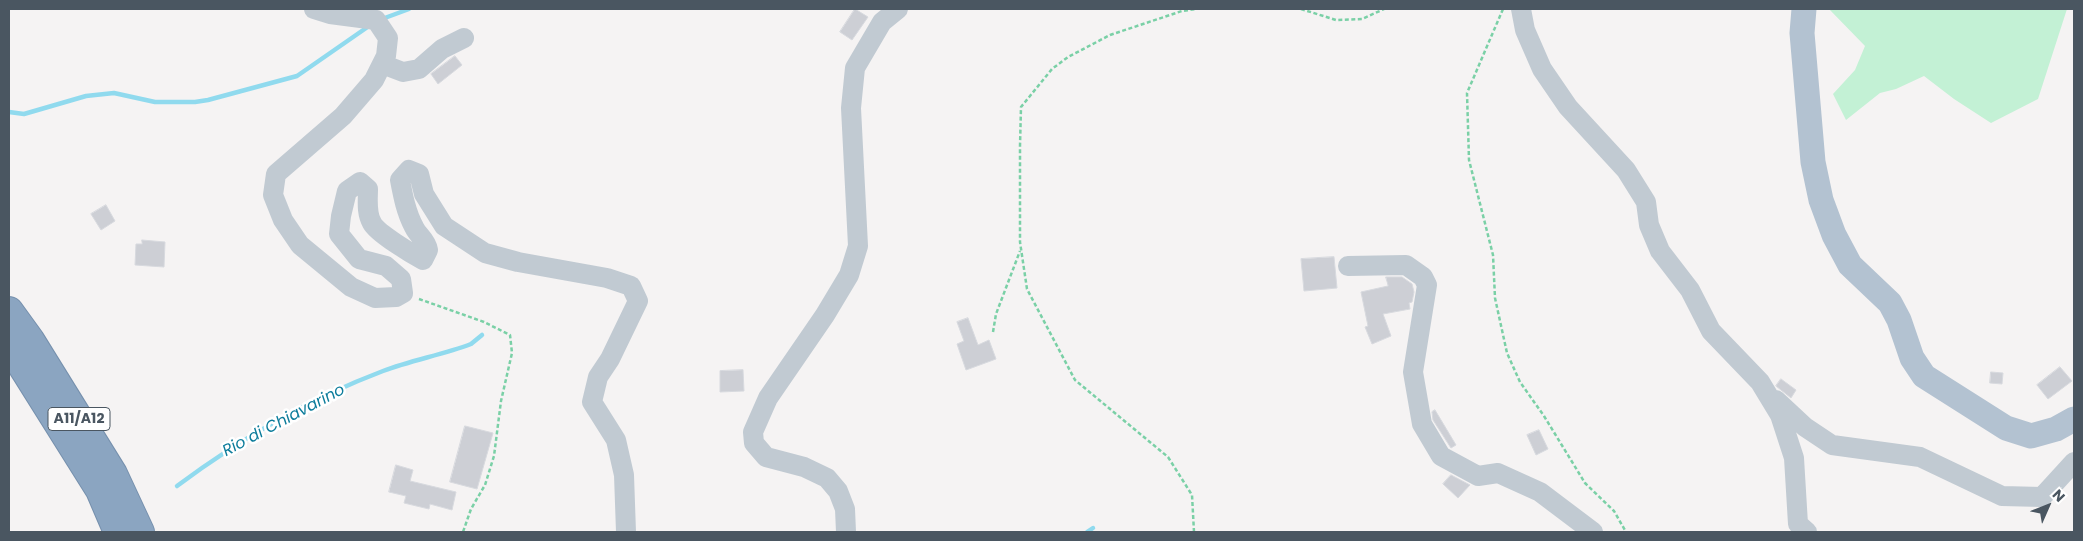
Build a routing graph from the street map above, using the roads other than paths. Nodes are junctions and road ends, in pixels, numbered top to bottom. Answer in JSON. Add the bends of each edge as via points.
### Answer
{"nodes":[{"id":1,"x":314,"y":9,"type":"edge"},
{"id":2,"x":898,"y":9,"type":"edge"},
{"id":3,"x":1521,"y":9,"type":"edge"},
{"id":4,"x":1804,"y":9,"type":"edge"},
{"id":5,"x":464,"y":38,"type":"dead end"},
{"id":6,"x":382,"y":64,"type":"junction"},
{"id":7,"x":1348,"y":266,"type":"dead end"},
{"id":8,"x":9,"y":311,"type":"edge"},
{"id":9,"x":9,"y":345,"type":"edge"},
{"id":10,"x":1760,"y":382,"type":"junction"},
{"id":11,"x":2074,"y":419,"type":"edge"},
{"id":12,"x":2074,"y":462,"type":"edge"},
{"id":13,"x":118,"y":532,"type":"edge"},
{"id":14,"x":140,"y":532,"type":"edge"},
{"id":15,"x":626,"y":532,"type":"edge"},
{"id":16,"x":846,"y":532,"type":"edge"},
{"id":17,"x":1593,"y":532,"type":"edge"},
{"id":18,"x":1807,"y":532,"type":"edge"}],
"edges":[{"from":1,"to":6,"type":"street","via":[[378,24],[388,38]]},
{"from":2,"to":16,"type":"street","via":[[882,22],[855,68],[851,108],[858,246],[849,275],[768,398],[753,432],[754,443],[766,458],[804,467],[827,478],[838,491],[845,508]]},
{"from":3,"to":10,"type":"street","via":[[1525,30],[1542,69],[1568,107],[1626,170],[1646,202],[1649,225],[1660,251],[1690,290],[1711,331]]},
{"from":4,"to":11,"type":"main road","via":[[1802,33],[1813,162],[1821,200],[1850,265],[1890,303],[1912,358],[1924,376],[2006,428],[2031,436],[2056,429]]},
{"from":5,"to":6,"type":"street","via":[[442,49],[419,70],[403,72]]},
{"from":6,"to":15,"type":"street","via":[[374,80],[343,116],[276,174],[273,195],[283,220],[300,245],[351,287],[375,298],[396,297],[403,293],[401,279],[386,266],[359,259],[339,234],[348,191],[360,182],[368,189],[367,210],[372,224],[423,260],[428,250],[426,241],[414,229],[404,205],[400,180],[409,170],[419,174],[424,194],[444,226],[485,253],[607,278],[631,286],[638,301],[598,377],[592,402],[616,440],[624,475]]},
{"from":7,"to":17,"type":"street","via":[[1406,265],[1427,285],[1414,372],[1422,424],[1441,456],[1478,476],[1498,473],[1540,492]]},
{"from":8,"to":14,"type":"highway","number":"A11/A12","via":[[113,474]]},
{"from":9,"to":13,"type":"highway","number":"A11/A12","via":[[100,490]]},
{"from":10,"to":12,"type":"street","via":[[1787,412],[1832,445],[1920,457],[2002,496],[2042,497]]},
{"from":10,"to":18,"type":"street","via":[[1780,415],[1794,458],[1798,524]]}]}
